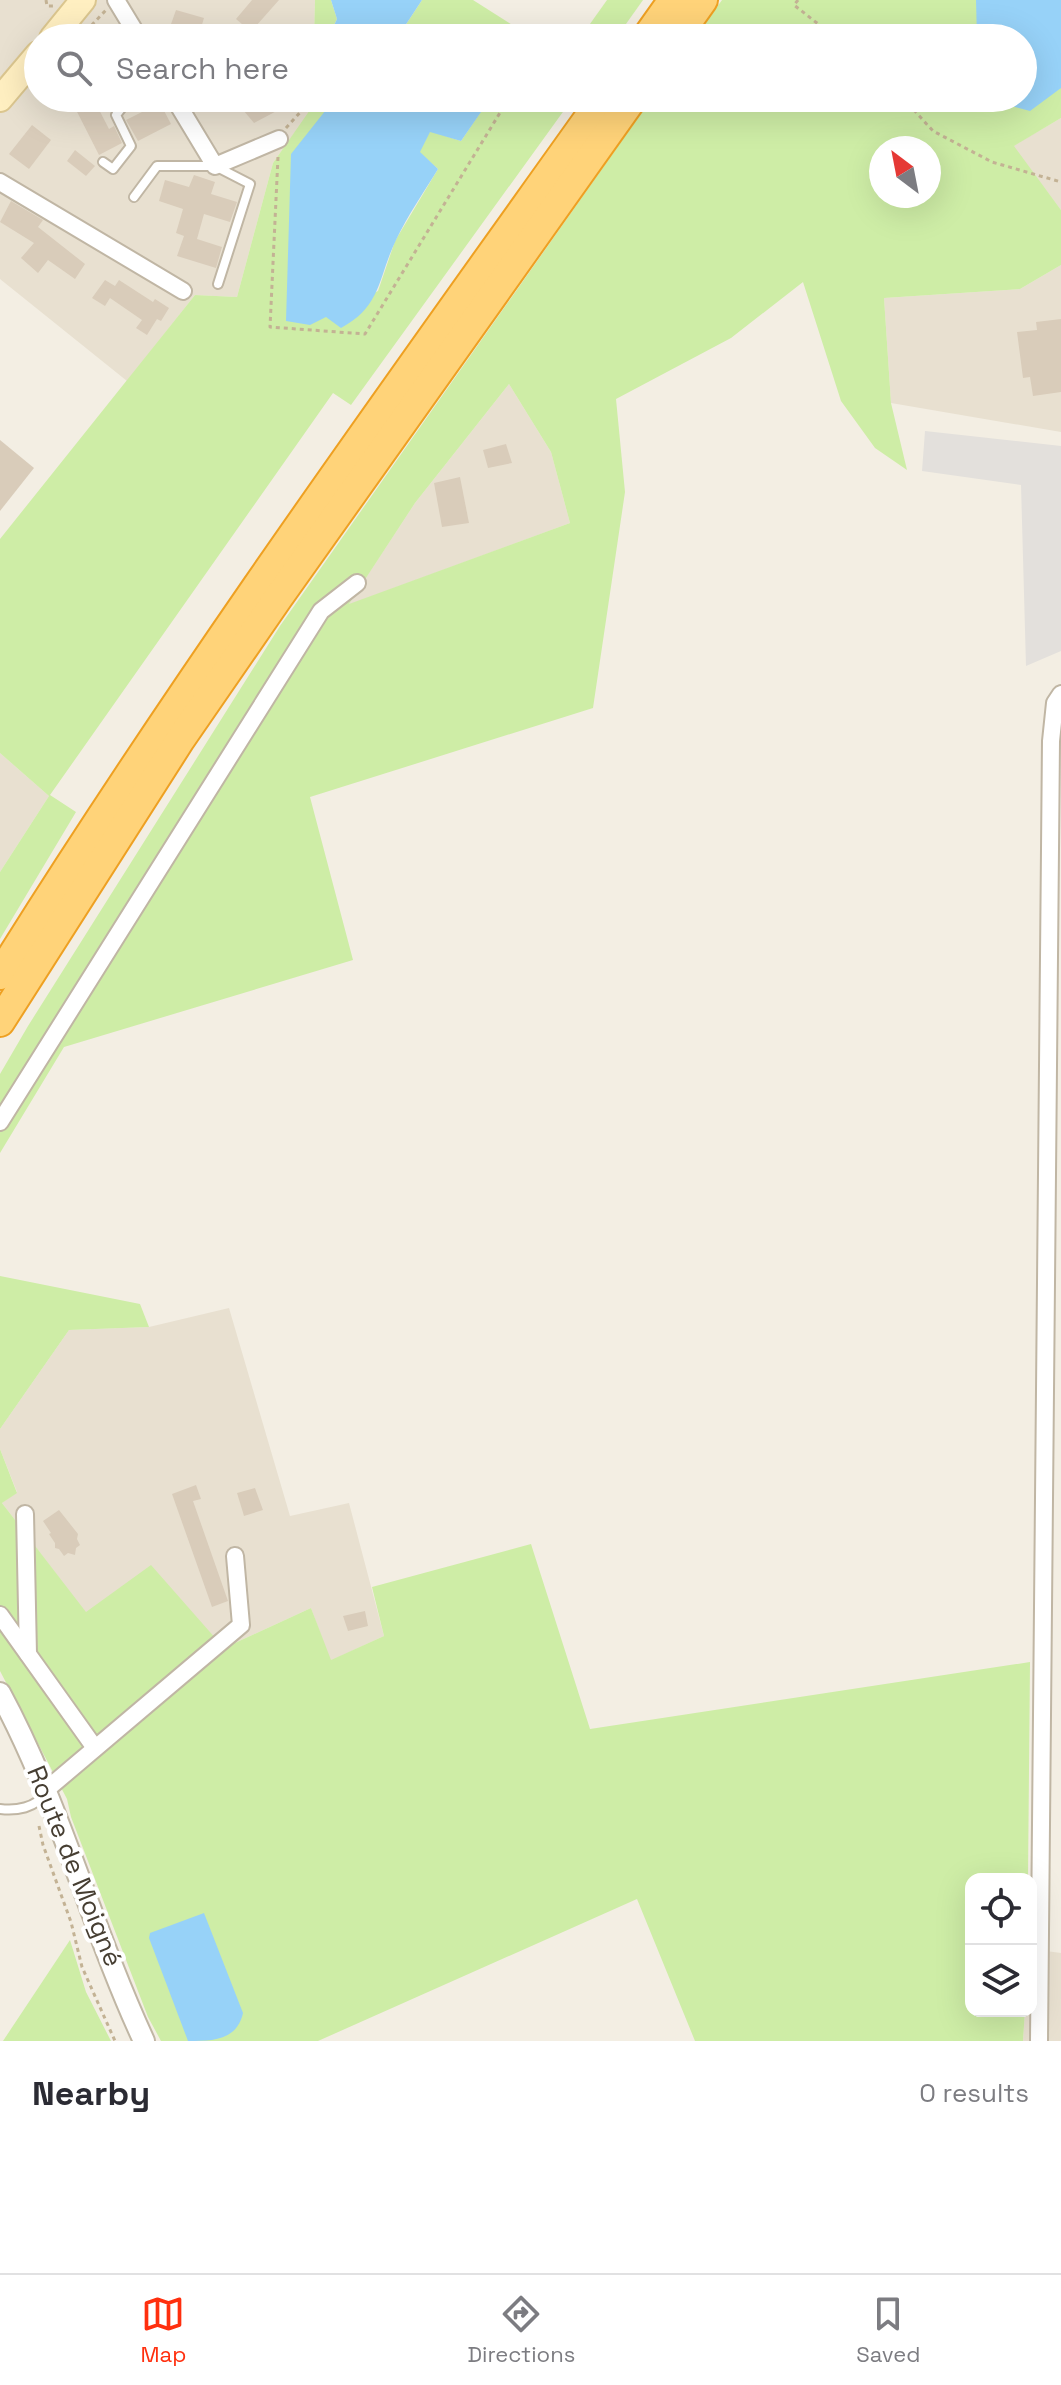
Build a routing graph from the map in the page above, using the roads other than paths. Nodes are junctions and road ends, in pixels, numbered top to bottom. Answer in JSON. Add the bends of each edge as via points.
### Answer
{"nodes":[{"id":1,"x":673,"y":0,"type":"edge"},
{"id":2,"x":703,"y":0,"type":"edge"},
{"id":3,"x":80,"y":1,"type":"edge"},
{"id":4,"x":112,"y":3,"type":"edge"},
{"id":5,"x":63,"y":24,"type":"edge"},
{"id":6,"x":128,"y":24,"type":"edge"},
{"id":7,"x":656,"y":24,"type":"edge"},
{"id":8,"x":686,"y":24,"type":"edge"},
{"id":9,"x":24,"y":71,"type":"edge"},
{"id":10,"x":0,"y":99,"type":"edge"},
{"id":11,"x":118,"y":112,"type":"edge"},
{"id":12,"x":182,"y":112,"type":"edge"},
{"id":13,"x":593,"y":112,"type":"edge"},
{"id":14,"x":623,"y":112,"type":"edge"},
{"id":15,"x":279,"y":139,"type":"road end"},
{"id":16,"x":103,"y":162,"type":"dead end"},
{"id":17,"x":215,"y":166,"type":"junction"},
{"id":18,"x":0,"y":182,"type":"edge"},
{"id":19,"x":134,"y":197,"type":"dead end"},
{"id":20,"x":218,"y":284,"type":"dead end"},
{"id":21,"x":183,"y":291,"type":"dead end"},
{"id":22,"x":357,"y":583,"type":"dead end"},
{"id":23,"x":1061,"y":694,"type":"edge"},
{"id":24,"x":0,"y":975,"type":"edge"},
{"id":25,"x":0,"y":1022,"type":"edge"},
{"id":26,"x":0,"y":1122,"type":"edge"},
{"id":27,"x":25,"y":1514,"type":"dead end"},
{"id":28,"x":235,"y":1556,"type":"dead end"},
{"id":29,"x":0,"y":1615,"type":"edge"},
{"id":30,"x":28,"y":1656,"type":"junction"},
{"id":31,"x":0,"y":1693,"type":"edge"},
{"id":32,"x":95,"y":1748,"type":"junction"},
{"id":33,"x":42,"y":1795,"type":"junction"},
{"id":34,"x":0,"y":1809,"type":"edge"},
{"id":35,"x":144,"y":2041,"type":"edge"},
{"id":36,"x":1039,"y":2041,"type":"edge"}],
"edges":[{"from":1,"to":7,"type":"highway"},
{"from":2,"to":8,"type":"highway"},
{"from":3,"to":5,"type":"main road"},
{"from":4,"to":6,"type":"street"},
{"from":9,"to":10,"type":"main road"},
{"from":11,"to":16,"type":"lane","via":[[131,146],[113,169]]},
{"from":12,"to":17,"type":"street"},
{"from":13,"to":24,"type":"highway","via":[[249,598]]},
{"from":14,"to":25,"type":"highway","via":[[180,740]]},
{"from":15,"to":17,"type":"street"},
{"from":17,"to":19,"type":"lane","via":[[157,166]]},
{"from":17,"to":20,"type":"lane","via":[[250,184]]},
{"from":18,"to":21,"type":"street"},
{"from":22,"to":26,"type":"street","via":[[321,611]]},
{"from":23,"to":36,"type":"street","via":[[1051,741]]},
{"from":27,"to":30,"type":"street"},
{"from":28,"to":32,"type":"street","via":[[241,1625]]},
{"from":29,"to":30,"type":"street"},
{"from":30,"to":32,"type":"street"},
{"from":31,"to":33,"type":"street","name":"Route de Moigné","via":[[20,1729]]},
{"from":32,"to":33,"type":"street"},
{"from":33,"to":34,"type":"lane","via":[[15,1810]]},
{"from":33,"to":35,"type":"street","name":"Route de Moigné"}]}
